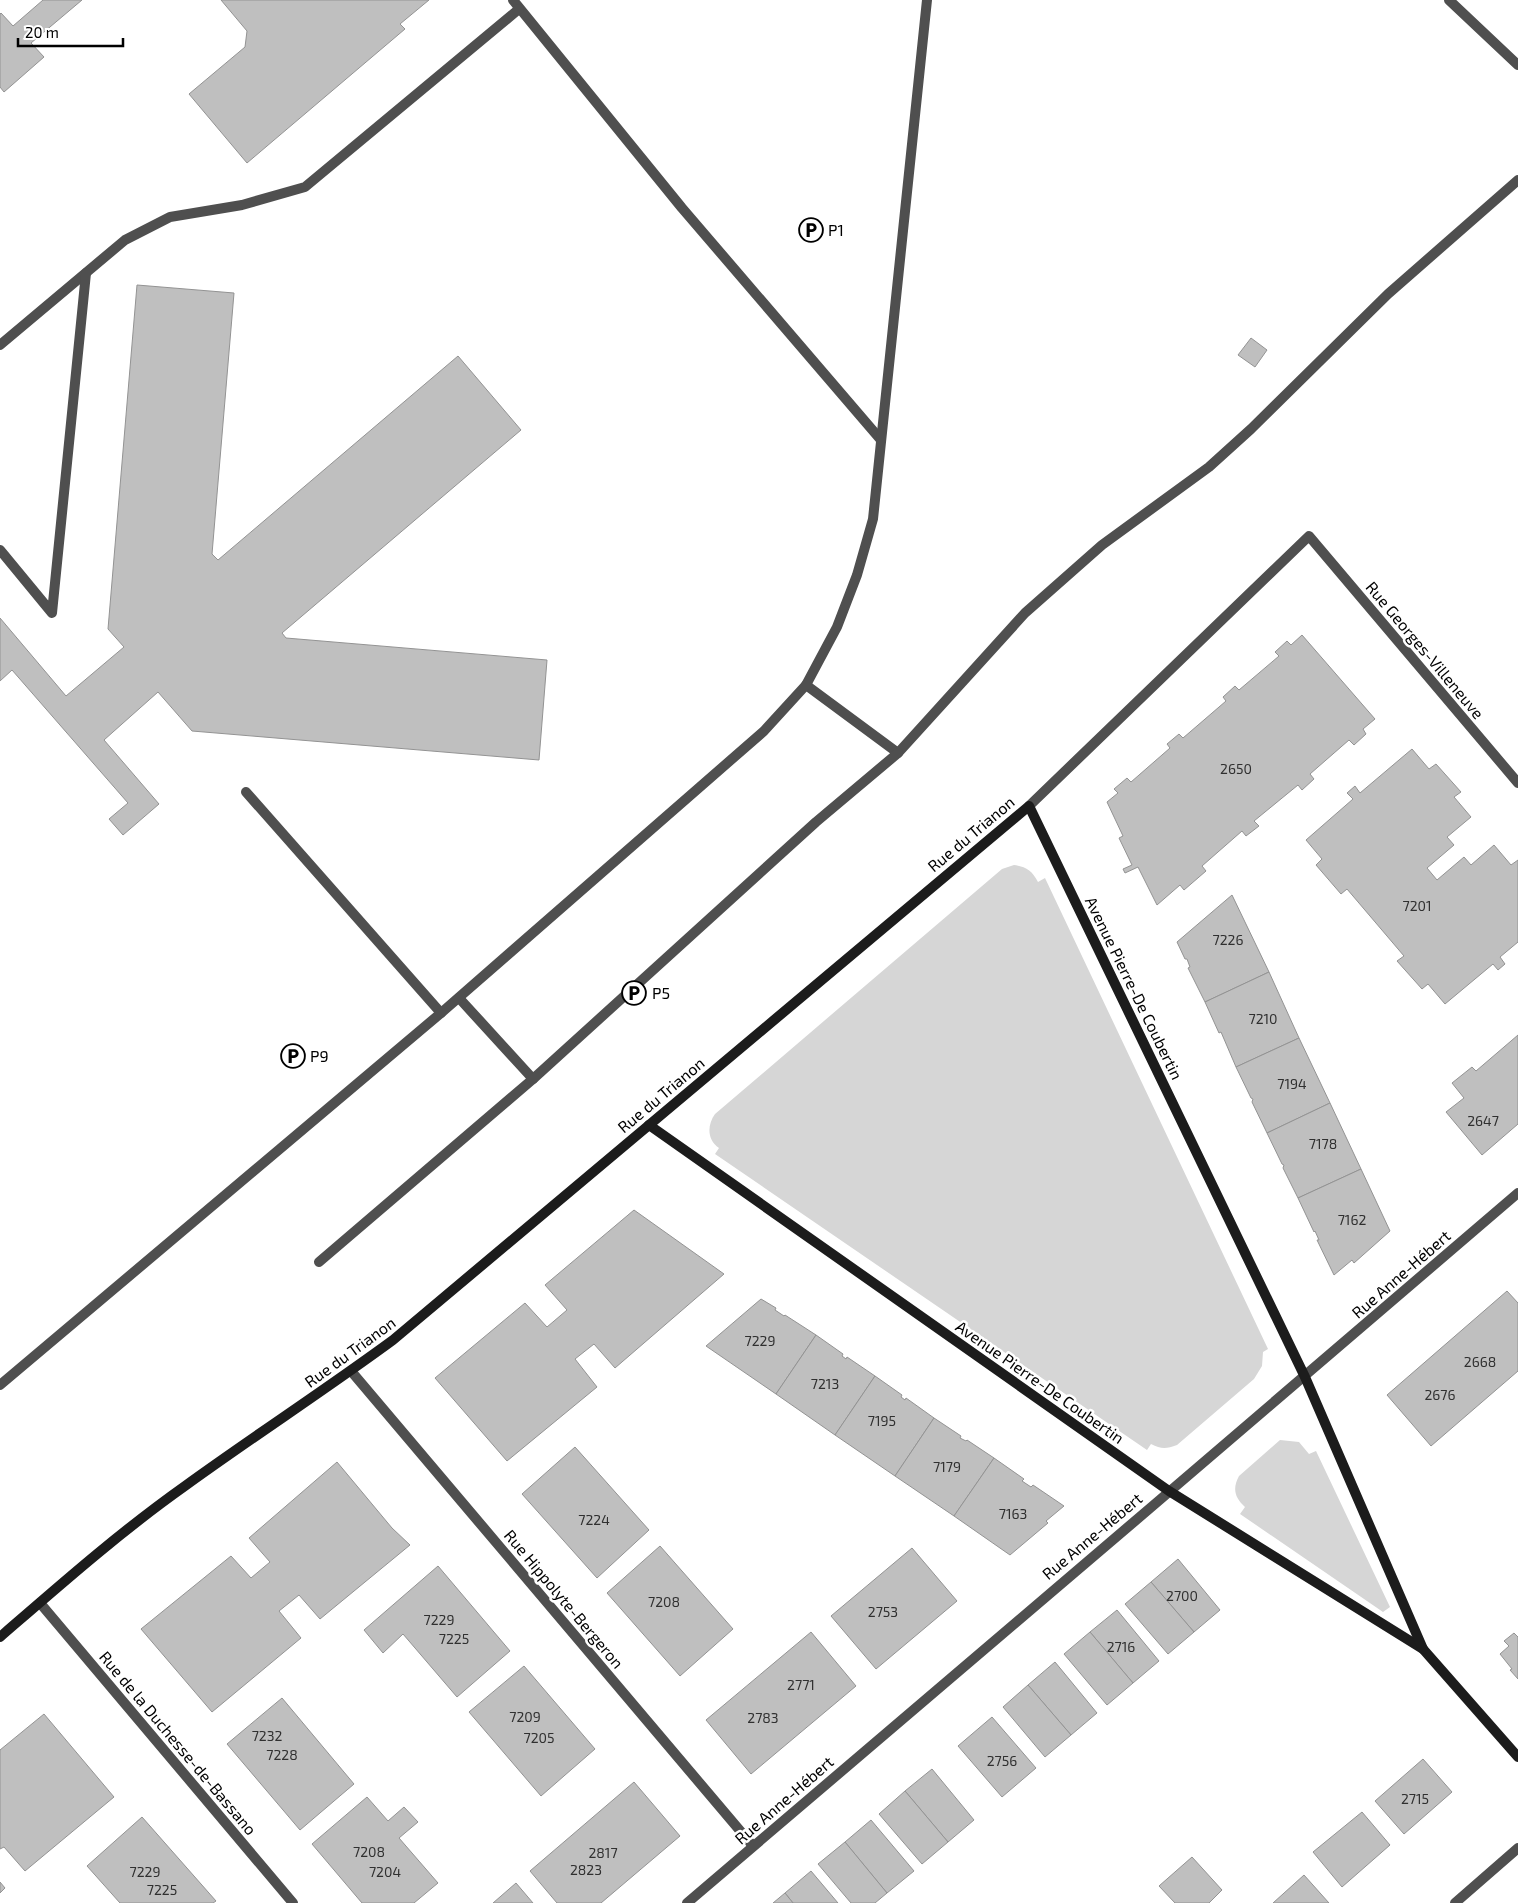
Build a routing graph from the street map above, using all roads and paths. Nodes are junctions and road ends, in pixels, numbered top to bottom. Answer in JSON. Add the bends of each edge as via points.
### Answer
{"nodes":[{"id":1,"x":513,"y":0,"type":"edge"},
{"id":2,"x":927,"y":0,"type":"edge"},
{"id":3,"x":1449,"y":0,"type":"edge"},
{"id":4,"x":519,"y":9,"type":"junction"},
{"id":5,"x":1518,"y":65,"type":"edge"},
{"id":6,"x":1518,"y":180,"type":"edge"},
{"id":7,"x":86,"y":273,"type":"junction"},
{"id":8,"x":0,"y":345,"type":"edge"},
{"id":9,"x":880,"y":440,"type":"junction"},
{"id":10,"x":1309,"y":536,"type":"joint"},
{"id":11,"x":0,"y":550,"type":"edge"},
{"id":12,"x":806,"y":685,"type":"junction"},
{"id":13,"x":898,"y":753,"type":"junction"},
{"id":14,"x":1518,"y":783,"type":"edge"},
{"id":15,"x":246,"y":792,"type":"dead end"},
{"id":16,"x":1029,"y":806,"type":"junction"},
{"id":17,"x":458,"y":998,"type":"junction"},
{"id":18,"x":440,"y":1013,"type":"junction"},
{"id":19,"x":533,"y":1079,"type":"junction"},
{"id":20,"x":649,"y":1125,"type":"junction"},
{"id":21,"x":1518,"y":1193,"type":"edge"},
{"id":22,"x":319,"y":1262,"type":"dead end"},
{"id":23,"x":351,"y":1371,"type":"junction"},
{"id":24,"x":1305,"y":1377,"type":"junction"},
{"id":25,"x":0,"y":1385,"type":"edge"},
{"id":26,"x":1168,"y":1491,"type":"junction"},
{"id":27,"x":40,"y":1603,"type":"junction"},
{"id":28,"x":0,"y":1638,"type":"edge"},
{"id":29,"x":1423,"y":1649,"type":"junction"},
{"id":30,"x":1518,"y":1757,"type":"edge"},
{"id":31,"x":753,"y":1846,"type":"junction"},
{"id":32,"x":1518,"y":1848,"type":"edge"},
{"id":33,"x":293,"y":1903,"type":"edge"},
{"id":34,"x":686,"y":1903,"type":"edge"},
{"id":35,"x":1455,"y":1903,"type":"edge"}],
"edges":[{"from":1,"to":4,"type":"street"},
{"from":2,"to":9,"type":"street"},
{"from":3,"to":5,"type":"street"},
{"from":4,"to":7,"type":"street","via":[[305,187],[242,205],[170,217],[125,240]]},
{"from":4,"to":9,"type":"street","via":[[682,208]]},
{"from":6,"to":13,"type":"street","via":[[1388,294],[1216,461],[1102,545],[1025,613]]},
{"from":7,"to":8,"type":"street"},
{"from":7,"to":11,"type":"street","via":[[52,613]]},
{"from":9,"to":12,"type":"street","via":[[873,519],[857,575],[836,627]]},
{"from":10,"to":14,"type":"street","name":"Rue Georges-Villeneuve"},
{"from":10,"to":16,"type":"street","name":"Rue du Trianon"},
{"from":12,"to":13,"type":"street"},
{"from":12,"to":17,"type":"street","via":[[764,732]]},
{"from":13,"to":19,"type":"street","via":[[816,822]]},
{"from":15,"to":18,"type":"street"},
{"from":16,"to":20,"type":"street","name":"Rue du Trianon"},
{"from":16,"to":24,"type":"street","name":"Avenue Pierre-De Coubertin"},
{"from":17,"to":18,"type":"street"},
{"from":17,"to":19,"type":"street"},
{"from":18,"to":25,"type":"street"},
{"from":19,"to":22,"type":"street"},
{"from":20,"to":23,"type":"street","name":"Rue du Trianon","via":[[393,1340]]},
{"from":20,"to":26,"type":"street","name":"Avenue Pierre-De Coubertin"},
{"from":21,"to":24,"type":"street","name":"Rue Anne-Hébert"},
{"from":23,"to":27,"type":"street","name":"Rue du Trianon","via":[[184,1486],[85,1563]]},
{"from":23,"to":31,"type":"street","name":"Rue Hippolyte-Bergeron"},
{"from":24,"to":26,"type":"street","name":"Rue Anne-Hébert"},
{"from":24,"to":29,"type":"street","name":"Avenue Pierre-De Coubertin"},
{"from":26,"to":29,"type":"street","name":"Avenue Pierre-De Coubertin"},
{"from":26,"to":31,"type":"street","name":"Rue Anne-Hébert"},
{"from":27,"to":28,"type":"street","name":"Rue du Trianon"},
{"from":27,"to":33,"type":"street","name":"Rue de la Duchesse-de-Bassano"},
{"from":29,"to":30,"type":"street","name":"Avenue Pierre-De Coubertin"},
{"from":31,"to":34,"type":"street","name":"Rue Anne-Hébert"},
{"from":32,"to":35,"type":"street"}]}
